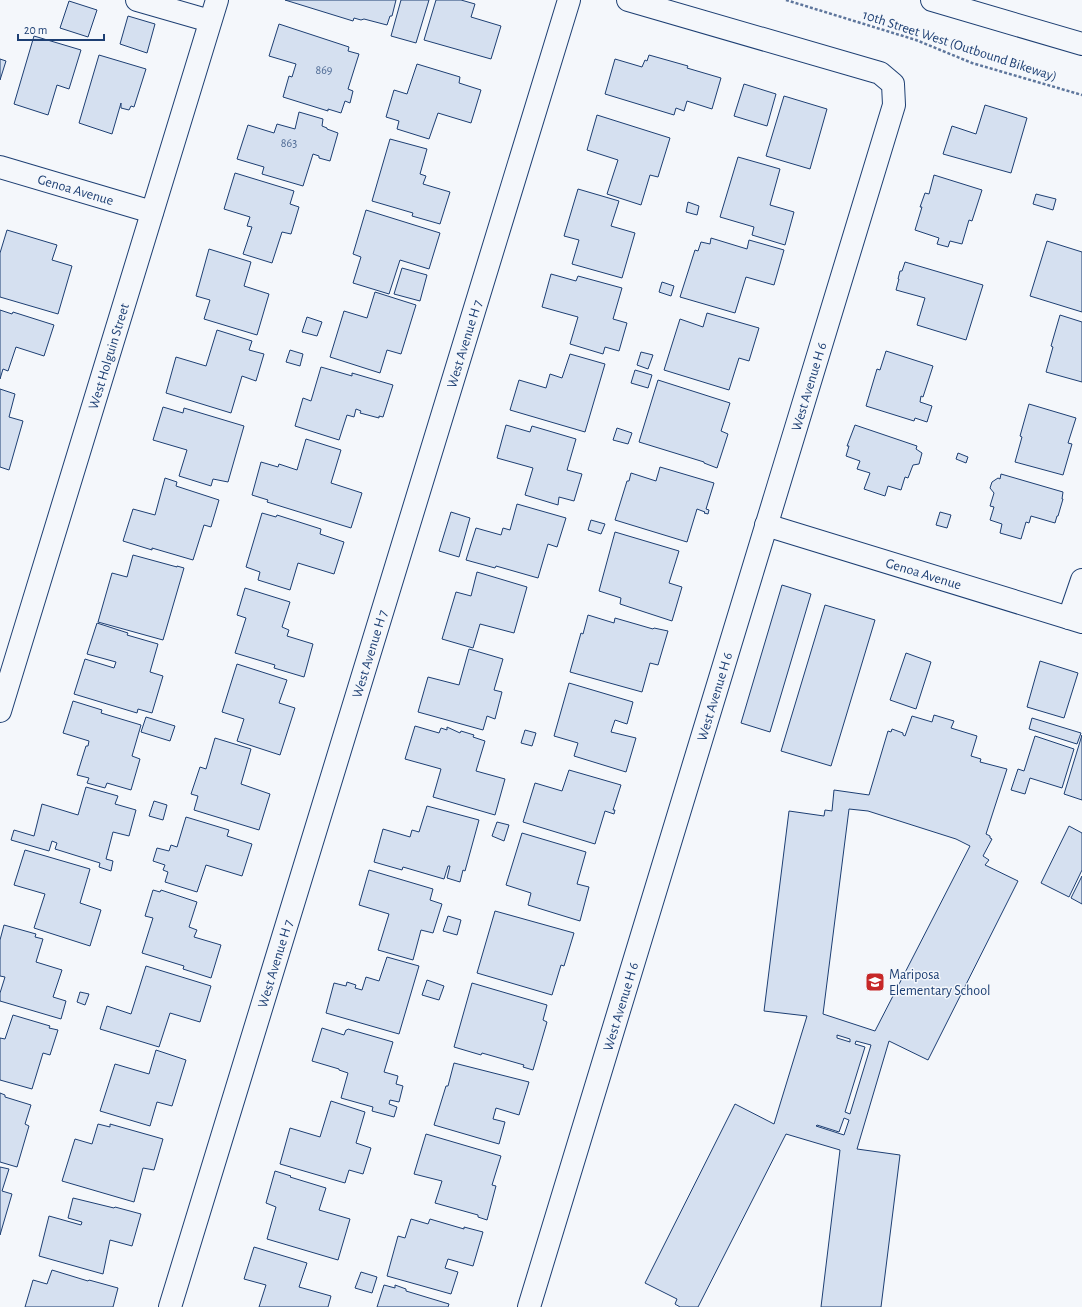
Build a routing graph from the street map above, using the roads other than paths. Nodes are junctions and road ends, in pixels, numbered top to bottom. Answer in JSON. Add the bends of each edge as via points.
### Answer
{"nodes":[{"id":1,"x":137,"y":0,"type":"edge"},
{"id":2,"x":217,"y":0,"type":"edge"},
{"id":3,"x":569,"y":0,"type":"edge"},
{"id":4,"x":628,"y":0,"type":"edge"},
{"id":5,"x":932,"y":0,"type":"edge"},
{"id":6,"x":210,"y":21,"type":"junction"},
{"id":7,"x":1082,"y":44,"type":"edge"},
{"id":8,"x":0,"y":167,"type":"edge"},
{"id":9,"x":152,"y":212,"type":"junction"},
{"id":10,"x":766,"y":525,"type":"junction"},
{"id":11,"x":1082,"y":580,"type":"edge"},
{"id":12,"x":1076,"y":620,"type":"edge"},
{"id":13,"x":0,"y":712,"type":"edge"},
{"id":14,"x":170,"y":1307,"type":"edge"},
{"id":15,"x":528,"y":1307,"type":"edge"}],
"edges":[{"from":1,"to":6,"type":"street"},
{"from":2,"to":6,"type":"street","name":"West Holguin Street"},
{"from":3,"to":14,"type":"street","name":"West Avenue H 7"},
{"from":4,"to":10,"type":"street","name":"West Avenue H 6","via":[[880,73],[893,84],[894,104]]},
{"from":5,"to":7,"type":"street"},
{"from":6,"to":9,"type":"street","name":"West Holguin Street"},
{"from":8,"to":9,"type":"street","name":"Genoa Avenue"},
{"from":9,"to":13,"type":"street","name":"West Holguin Street"},
{"from":10,"to":12,"type":"street","name":"Genoa Avenue"},
{"from":10,"to":15,"type":"street","name":"West Avenue H 6"},
{"from":11,"to":12,"type":"street"}]}
